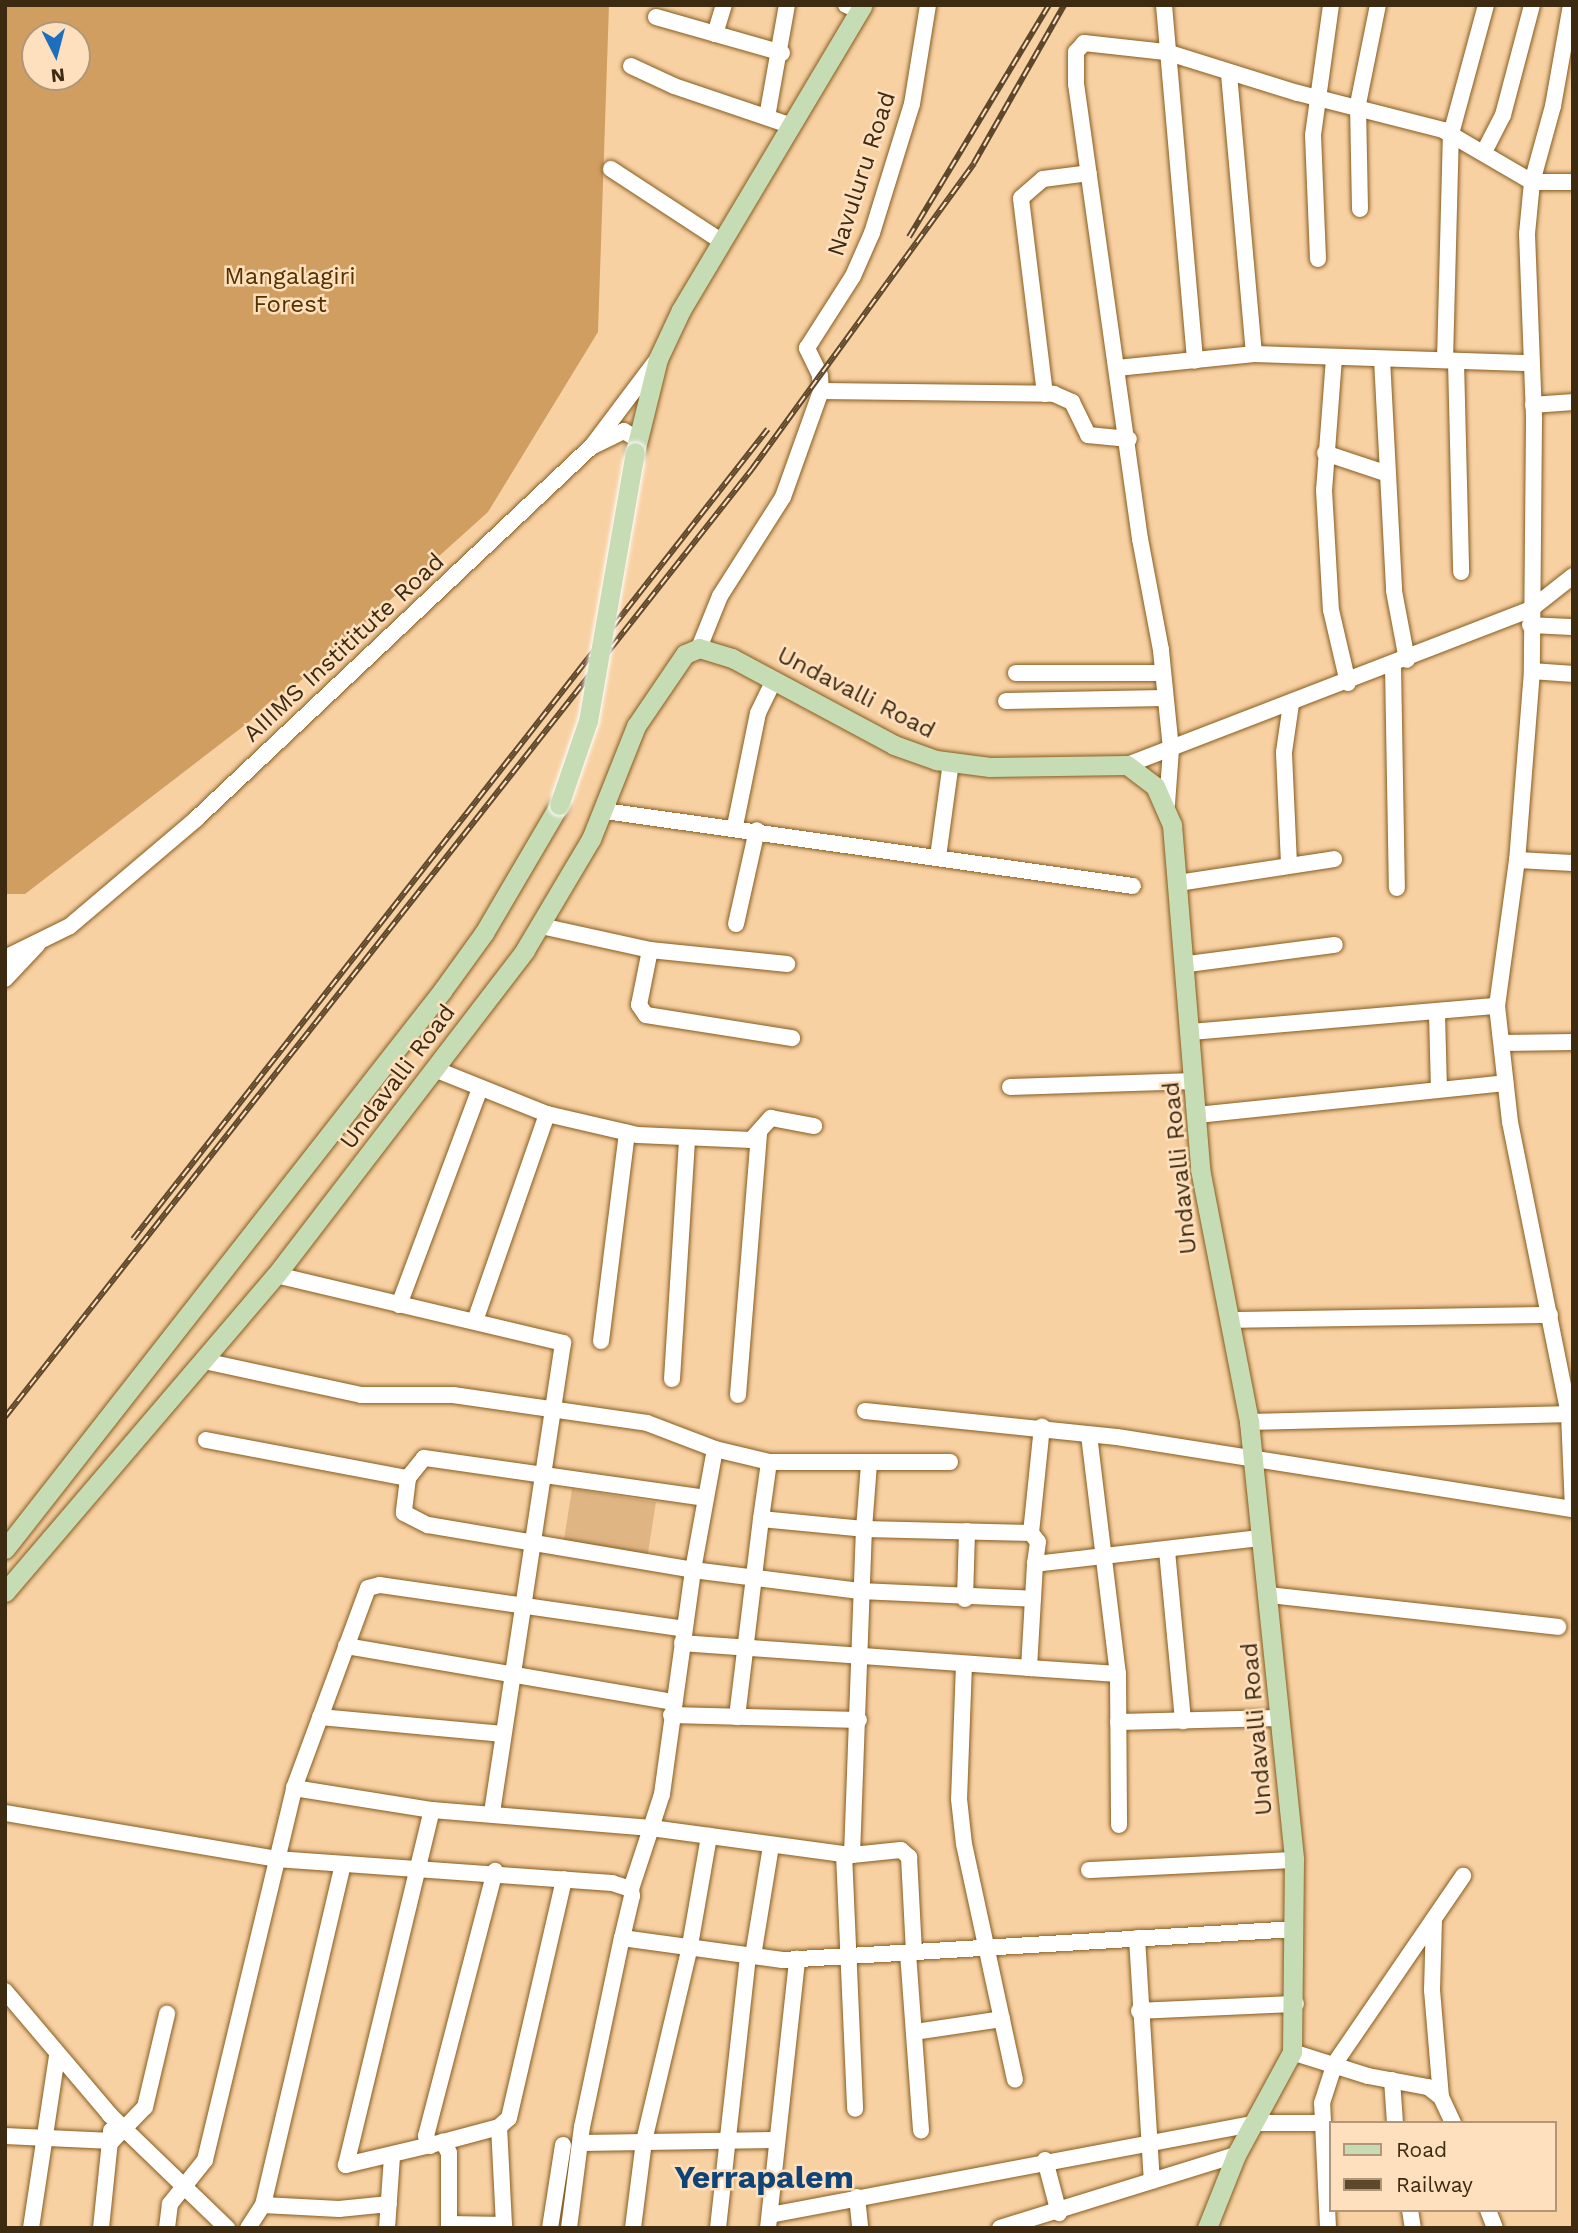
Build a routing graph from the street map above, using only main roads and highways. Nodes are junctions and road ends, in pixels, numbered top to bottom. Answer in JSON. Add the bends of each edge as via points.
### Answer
{"nodes":[{"id":1,"x":857,"y":7,"type":"edge"},
{"id":2,"x":5,"y":1549,"type":"edge"},
{"id":3,"x":5,"y":1592,"type":"edge"},
{"id":4,"x":1207,"y":2228,"type":"edge"}],
"edges":[{"from":1,"to":2,"type":"main road","bridge":true,"via":[[658,359],[636,446],[588,721],[559,806],[484,933],[442,991]]},
{"from":3,"to":4,"type":"main road","name":"Undavalli Road","via":[[276,1275],[437,1070],[541,926],[605,811],[636,726],[678,660],[699,648],[774,680],[894,745],[951,762],[990,767],[1126,765],[1155,786],[1167,804],[1188,964],[1196,1115],[1208,1221],[1249,1422],[1294,1860],[1292,2052],[1236,2155]]}]}
